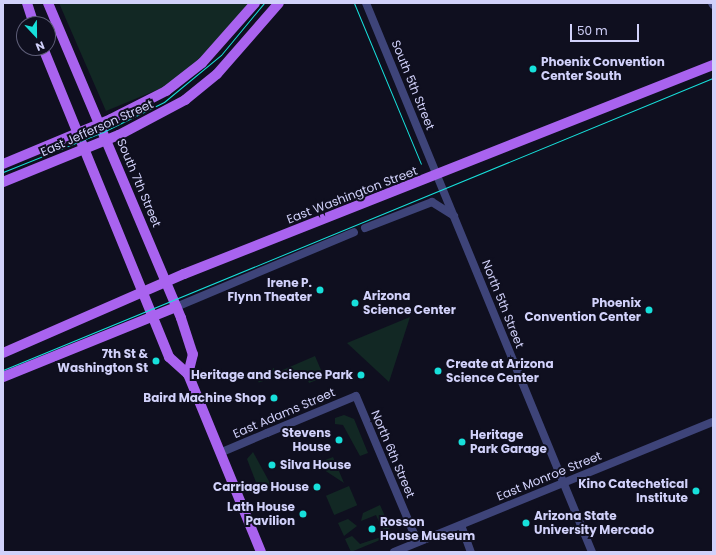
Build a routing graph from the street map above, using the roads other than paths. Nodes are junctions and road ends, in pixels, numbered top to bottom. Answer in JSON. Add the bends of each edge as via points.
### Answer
{"nodes":[{"id":1,"x":27,"y":3,"type":"edge"},
{"id":2,"x":48,"y":3,"type":"edge"},
{"id":3,"x":256,"y":3,"type":"edge"},
{"id":4,"x":279,"y":3,"type":"edge"},
{"id":5,"x":366,"y":3,"type":"edge"},
{"id":6,"x":31,"y":16,"type":"edge"},
{"id":7,"x":46,"y":56,"type":"edge"},
{"id":8,"x":713,"y":65,"type":"edge"},
{"id":9,"x":100,"y":124,"type":"junction"},
{"id":10,"x":76,"y":134,"type":"junction"},
{"id":11,"x":107,"y":140,"type":"junction"},
{"id":12,"x":82,"y":150,"type":"junction"},
{"id":13,"x":3,"y":164,"type":"edge"},
{"id":14,"x":438,"y":176,"type":"junction"},
{"id":15,"x":3,"y":182,"type":"edge"},
{"id":16,"x":455,"y":216,"type":"junction"},
{"id":17,"x":365,"y":228,"type":"dead end"},
{"id":18,"x":354,"y":232,"type":"dead end"},
{"id":19,"x":166,"y":283,"type":"junction"},
{"id":20,"x":142,"y":294,"type":"junction"},
{"id":21,"x":176,"y":306,"type":"junction"},
{"id":22,"x":152,"y":317,"type":"junction"},
{"id":23,"x":3,"y":353,"type":"edge"},
{"id":24,"x":188,"y":374,"type":"junction"},
{"id":25,"x":3,"y":377,"type":"edge"},
{"id":26,"x":356,"y":396,"type":"joint"},
{"id":27,"x":713,"y":422,"type":"edge"},
{"id":28,"x":222,"y":452,"type":"junction"},
{"id":29,"x":563,"y":483,"type":"junction"},
{"id":30,"x":461,"y":525,"type":"junction"},
{"id":31,"x":418,"y":542,"type":"junction"},
{"id":32,"x":261,"y":552,"type":"edge"},
{"id":33,"x":394,"y":552,"type":"edge"},
{"id":34,"x":471,"y":552,"type":"edge"},
{"id":35,"x":592,"y":552,"type":"edge"}],
"edges":[{"from":1,"to":6,"type":"main road"},
{"from":2,"to":9,"type":"main road","name":"South 7th Street"},
{"from":3,"to":9,"type":"main road","name":"East Jefferson Street","via":[[202,64],[166,91]]},
{"from":4,"to":11,"type":"main road","name":"East Jefferson Street","via":[[218,74],[152,120]]},
{"from":5,"to":14,"type":"street","name":"South 5th Street"},
{"from":7,"to":10,"type":"main road"},
{"from":8,"to":14,"type":"main road","name":"East Washington Street"},
{"from":9,"to":10,"type":"main road","name":"East Jefferson Street"},
{"from":9,"to":11,"type":"main road","name":"South 7th Street"},
{"from":10,"to":12,"type":"main road"},
{"from":10,"to":13,"type":"main road","name":"East Jefferson Street"},
{"from":11,"to":12,"type":"main road","name":"East Jefferson Street"},
{"from":11,"to":19,"type":"main road","name":"South 7th Street"},
{"from":12,"to":15,"type":"main road","name":"East Jefferson Street"},
{"from":12,"to":20,"type":"main road"},
{"from":14,"to":16,"type":"street","name":"North 5th Street"},
{"from":14,"to":19,"type":"main road","name":"East Washington Street"},
{"from":16,"to":17,"type":"street","via":[[432,202]]},
{"from":16,"to":29,"type":"street","name":"North 5th Street"},
{"from":18,"to":21,"type":"street"},
{"from":19,"to":20,"type":"main road","name":"East Washington Street"},
{"from":19,"to":21,"type":"main road","name":"South 7th Street"},
{"from":20,"to":22,"type":"main road"},
{"from":20,"to":23,"type":"main road","name":"East Washington Street"},
{"from":21,"to":22,"type":"main road"},
{"from":21,"to":24,"type":"main road","name":"South 7th Street","via":[[193,354]]},
{"from":22,"to":24,"type":"main road","via":[[171,361]]},
{"from":22,"to":25,"type":"main road"},
{"from":24,"to":28,"type":"main road"},
{"from":26,"to":28,"type":"street","name":"East Adams Street"},
{"from":26,"to":31,"type":"street","name":"North 6th Street"},
{"from":27,"to":29,"type":"street","name":"East Monroe Street"},
{"from":28,"to":32,"type":"main road"},
{"from":29,"to":30,"type":"street","name":"East Monroe Street"},
{"from":29,"to":35,"type":"street","name":"North 5th Street"},
{"from":30,"to":31,"type":"street","name":"East Monroe Street"},
{"from":30,"to":34,"type":"street"},
{"from":31,"to":33,"type":"street","name":"East Monroe Street"}]}
